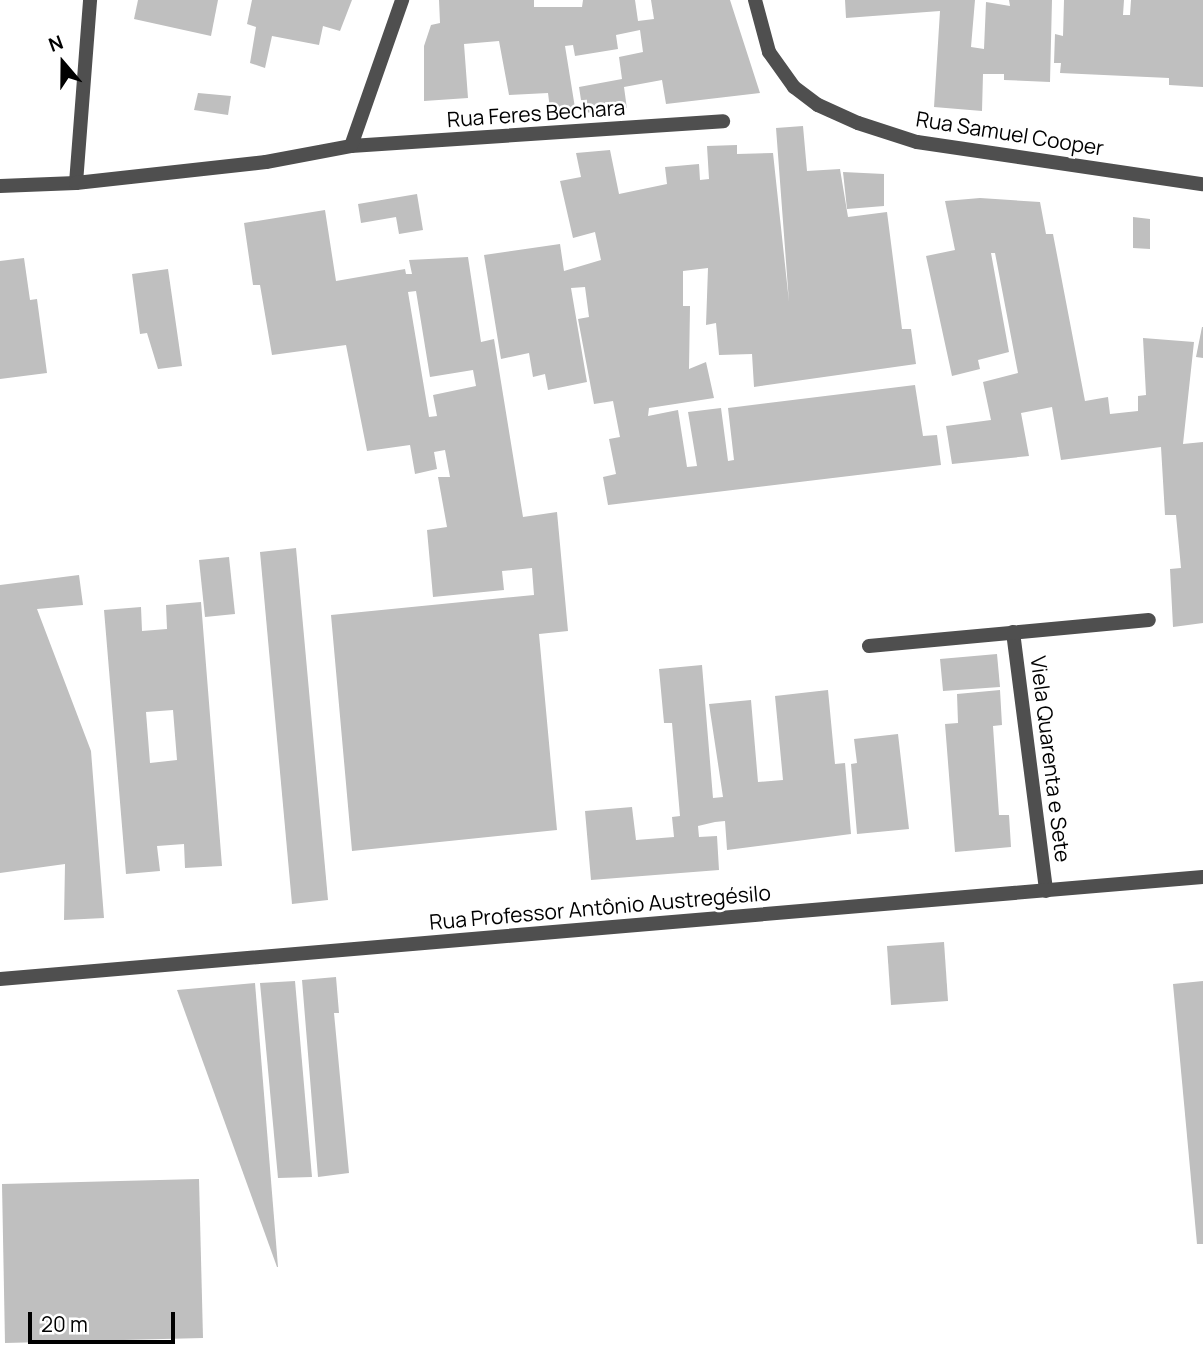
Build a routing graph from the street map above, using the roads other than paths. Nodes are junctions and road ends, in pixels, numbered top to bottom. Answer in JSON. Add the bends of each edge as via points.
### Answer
{"nodes":[{"id":1,"x":90,"y":0,"type":"edge"},
{"id":2,"x":402,"y":0,"type":"edge"},
{"id":3,"x":755,"y":0,"type":"edge"},
{"id":4,"x":723,"y":121,"type":"dead end"},
{"id":5,"x":351,"y":146,"type":"junction"},
{"id":6,"x":76,"y":183,"type":"junction"},
{"id":7,"x":1203,"y":184,"type":"edge"},
{"id":8,"x":0,"y":186,"type":"edge"},
{"id":9,"x":1149,"y":620,"type":"dead end"},
{"id":10,"x":1013,"y":632,"type":"junction"},
{"id":11,"x":869,"y":646,"type":"dead end"},
{"id":12,"x":1203,"y":877,"type":"edge"},
{"id":13,"x":1046,"y":891,"type":"junction"},
{"id":14,"x":0,"y":979,"type":"edge"}],
"edges":[{"from":1,"to":6,"type":"street"},
{"from":2,"to":5,"type":"street"},
{"from":3,"to":7,"type":"street","name":"Rua Samuel Cooper","via":[[768,52],[794,87],[818,105],[858,123],[917,142]]},
{"from":4,"to":5,"type":"street","name":"Rua Feres Bechara"},
{"from":5,"to":6,"type":"street","name":"Rua Feres Bechara","via":[[267,162]]},
{"from":6,"to":8,"type":"street","name":"Rua Feres Bechara"},
{"from":9,"to":10,"type":"street"},
{"from":10,"to":11,"type":"street"},
{"from":10,"to":13,"type":"street","name":"Viela Quarenta e Sete"},
{"from":12,"to":13,"type":"street","name":"Rua Professor Antônio Austregésilo"},
{"from":13,"to":14,"type":"street","name":"Rua Professor Antônio Austregésilo"}]}
